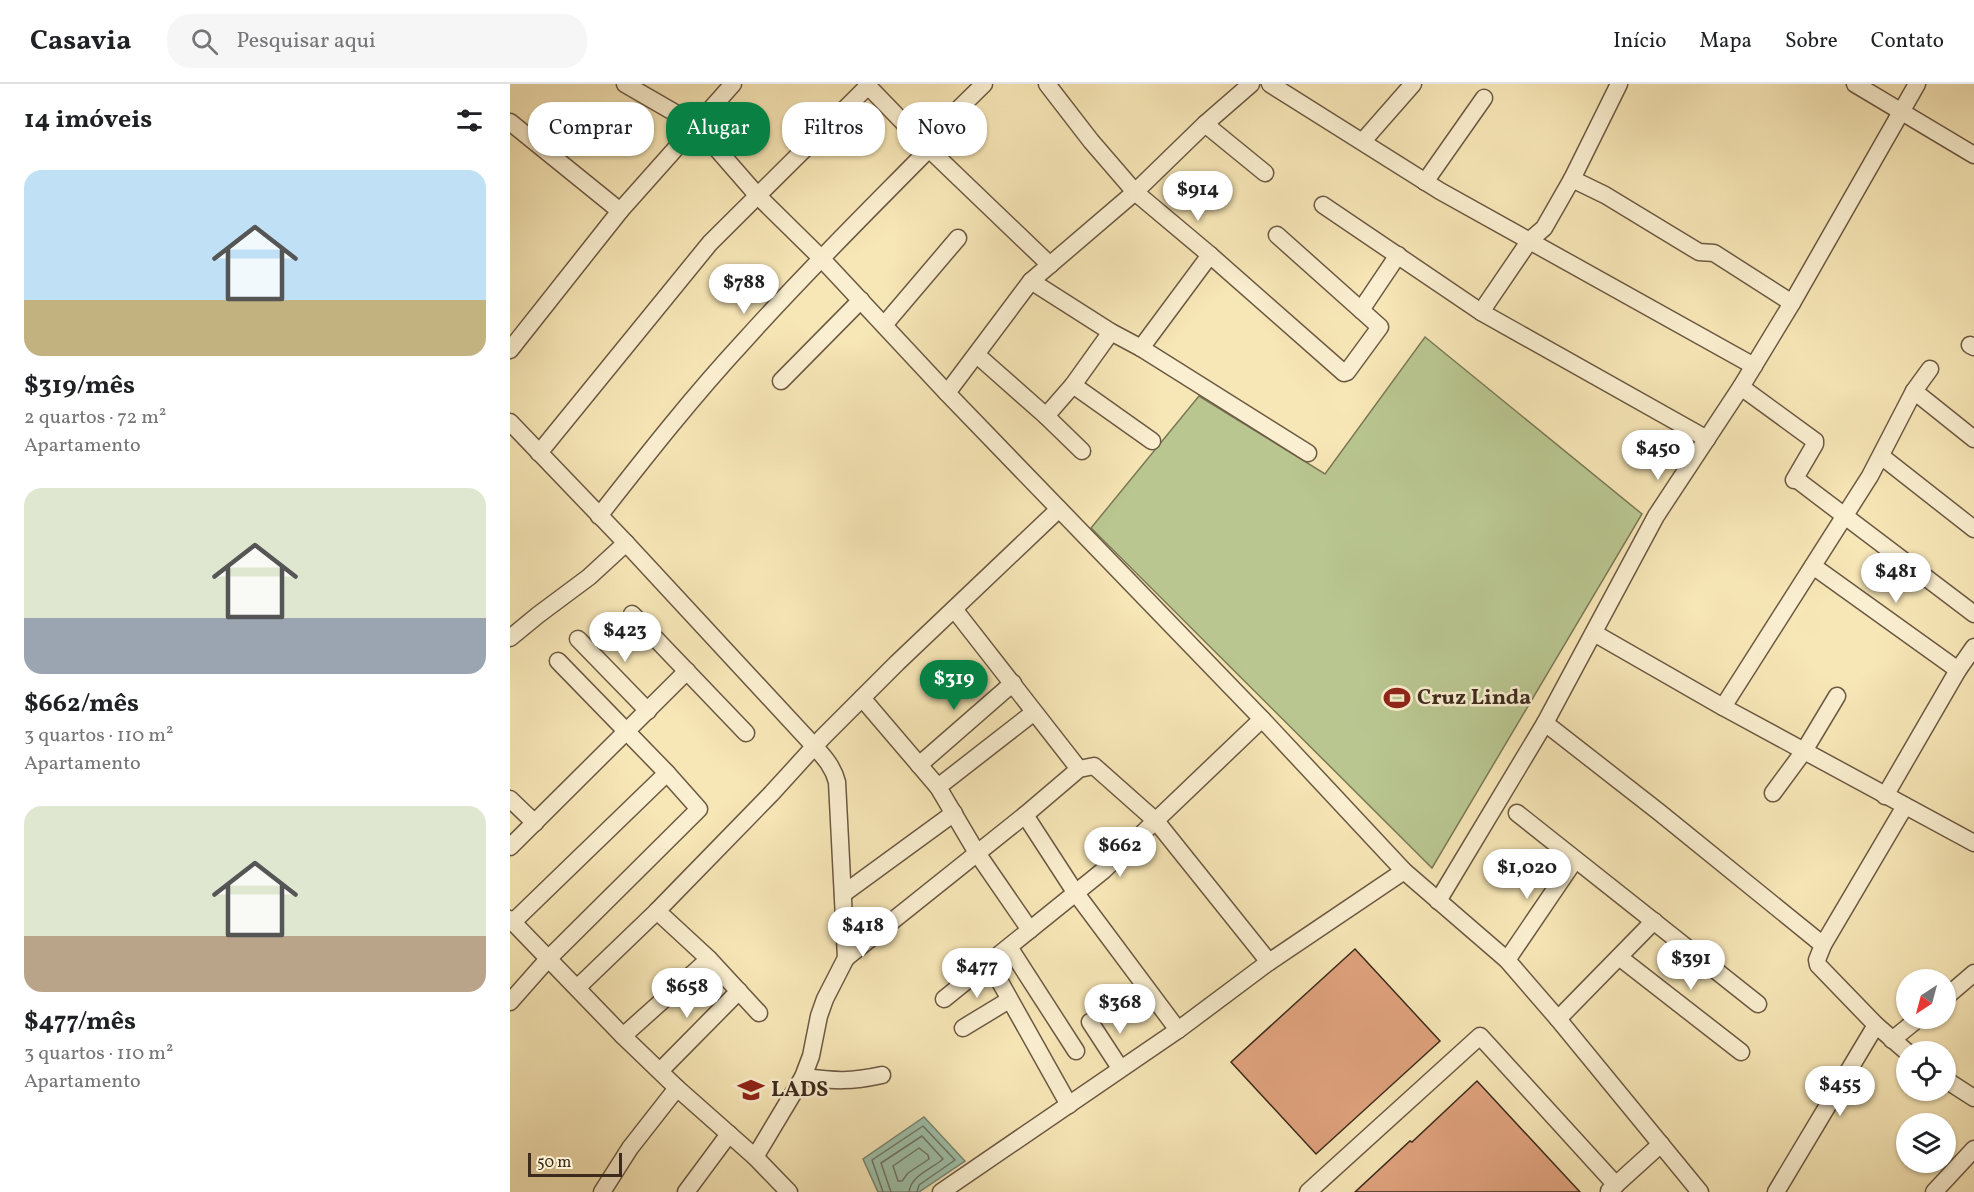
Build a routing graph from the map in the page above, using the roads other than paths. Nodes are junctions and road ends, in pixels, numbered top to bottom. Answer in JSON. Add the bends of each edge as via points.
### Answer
{"nodes":[{"id":1,"x":625,"y":84,"type":"edge"},
{"id":2,"x":733,"y":84,"type":"edge"},
{"id":3,"x":984,"y":84,"type":"edge"},
{"id":4,"x":1047,"y":84,"type":"edge"},
{"id":5,"x":1251,"y":84,"type":"edge"},
{"id":6,"x":1270,"y":84,"type":"edge"},
{"id":7,"x":1413,"y":84,"type":"edge"},
{"id":8,"x":1619,"y":84,"type":"edge"},
{"id":9,"x":1855,"y":84,"type":"edge"},
{"id":10,"x":1917,"y":84,"type":"edge"},
{"id":11,"x":867,"y":85,"type":"edge"},
{"id":12,"x":1484,"y":98,"type":"dead end"},
{"id":13,"x":717,"y":102,"type":"edge"},
{"id":14,"x":967,"y":102,"type":"edge"},
{"id":15,"x":666,"y":108,"type":"edge"},
{"id":16,"x":1901,"y":112,"type":"junction"},
{"id":17,"x":897,"y":116,"type":"edge"},
{"id":18,"x":510,"y":122,"type":"edge"},
{"id":19,"x":1205,"y":124,"type":"junction"},
{"id":20,"x":1363,"y":141,"type":"junction"},
{"id":21,"x":1974,"y":154,"type":"edge"},
{"id":22,"x":669,"y":156,"type":"edge"},
{"id":23,"x":723,"y":156,"type":"edge"},
{"id":24,"x":917,"y":156,"type":"edge"},
{"id":25,"x":936,"y":156,"type":"edge"},
{"id":26,"x":1266,"y":173,"type":"dead end"},
{"id":27,"x":1572,"y":179,"type":"junction"},
{"id":28,"x":1425,"y":182,"type":"junction"},
{"id":29,"x":1135,"y":192,"type":"junction"},
{"id":30,"x":757,"y":195,"type":"junction"},
{"id":31,"x":1323,"y":205,"type":"dead end"},
{"id":32,"x":620,"y":211,"type":"junction"},
{"id":33,"x":1277,"y":235,"type":"dead end"},
{"id":34,"x":958,"y":237,"type":"dead end"},
{"id":35,"x":1530,"y":240,"type":"junction"},
{"id":36,"x":1210,"y":255,"type":"junction"},
{"id":37,"x":1398,"y":255,"type":"junction"},
{"id":38,"x":821,"y":258,"type":"junction"},
{"id":39,"x":1050,"y":265,"type":"junction"},
{"id":40,"x":1031,"y":281,"type":"junction"},
{"id":41,"x":861,"y":300,"type":"junction"},
{"id":42,"x":1792,"y":303,"type":"junction"},
{"id":43,"x":1361,"y":310,"type":"junction"},
{"id":44,"x":1480,"y":312,"type":"junction"},
{"id":45,"x":884,"y":325,"type":"junction"},
{"id":46,"x":1111,"y":332,"type":"junction"},
{"id":47,"x":1141,"y":348,"type":"junction"},
{"id":48,"x":510,"y":350,"type":"edge"},
{"id":49,"x":977,"y":355,"type":"junction"},
{"id":50,"x":1754,"y":366,"type":"junction"},
{"id":51,"x":1930,"y":369,"type":"dead end"},
{"id":52,"x":781,"y":381,"type":"dead end"},
{"id":53,"x":1073,"y":385,"type":"junction"},
{"id":54,"x":1741,"y":387,"type":"junction"},
{"id":55,"x":1914,"y":391,"type":"junction"},
{"id":56,"x":947,"y":393,"type":"junction"},
{"id":57,"x":1046,"y":416,"type":"junction"},
{"id":58,"x":510,"y":422,"type":"edge"},
{"id":59,"x":1707,"y":439,"type":"junction"},
{"id":60,"x":1974,"y":439,"type":"edge"},
{"id":61,"x":1152,"y":441,"type":"dead end"},
{"id":62,"x":1082,"y":451,"type":"dead end"},
{"id":63,"x":539,"y":453,"type":"junction"},
{"id":64,"x":1308,"y":453,"type":"dead end"},
{"id":65,"x":1881,"y":456,"type":"junction"},
{"id":66,"x":1059,"y":509,"type":"junction"},
{"id":67,"x":599,"y":516,"type":"junction"},
{"id":68,"x":1845,"y":518,"type":"junction"},
{"id":69,"x":1974,"y":529,"type":"edge"},
{"id":70,"x":626,"y":543,"type":"junction"},
{"id":71,"x":1813,"y":567,"type":"junction"},
{"id":72,"x":954,"y":609,"type":"junction"},
{"id":73,"x":632,"y":614,"type":"dead end"},
{"id":74,"x":1974,"y":614,"type":"edge"},
{"id":75,"x":1594,"y":633,"type":"junction"},
{"id":76,"x":510,"y":638,"type":"edge"},
{"id":77,"x":578,"y":639,"type":"dead end"},
{"id":78,"x":1974,"y":647,"type":"edge"},
{"id":79,"x":558,"y":662,"type":"dead end"},
{"id":80,"x":1958,"y":670,"type":"junction"},
{"id":81,"x":687,"y":671,"type":"junction"},
{"id":82,"x":1013,"y":683,"type":"junction"},
{"id":83,"x":1837,"y":696,"type":"dead end"},
{"id":84,"x":862,"y":698,"type":"junction"},
{"id":85,"x":1723,"y":707,"type":"junction"},
{"id":86,"x":648,"y":711,"type":"junction"},
{"id":87,"x":1033,"y":713,"type":"junction"},
{"id":88,"x":1262,"y":719,"type":"junction"},
{"id":89,"x":1545,"y":723,"type":"junction"},
{"id":90,"x":627,"y":732,"type":"junction"},
{"id":91,"x":746,"y":733,"type":"dead end"},
{"id":92,"x":815,"y":747,"type":"junction"},
{"id":93,"x":1804,"y":751,"type":"junction"},
{"id":94,"x":919,"y":765,"type":"junction"},
{"id":95,"x":1079,"y":769,"type":"junction"},
{"id":96,"x":667,"y":773,"type":"junction"},
{"id":97,"x":938,"y":787,"type":"junction"},
{"id":98,"x":1773,"y":793,"type":"dead end"},
{"id":99,"x":1884,"y":796,"type":"junction"},
{"id":100,"x":510,"y":799,"type":"edge"},
{"id":101,"x":1905,"y":806,"type":"junction"},
{"id":102,"x":954,"y":813,"type":"junction"},
{"id":103,"x":1517,"y":813,"type":"dead end"},
{"id":104,"x":1025,"y":815,"type":"junction"},
{"id":105,"x":1156,"y":821,"type":"junction"},
{"id":106,"x":535,"y":823,"type":"junction"},
{"id":107,"x":1974,"y":843,"type":"edge"},
{"id":108,"x":510,"y":847,"type":"edge"},
{"id":109,"x":977,"y":853,"type":"junction"},
{"id":110,"x":1575,"y":860,"type":"junction"},
{"id":111,"x":1404,"y":871,"type":"junction"},
{"id":112,"x":1075,"y":892,"type":"junction"},
{"id":113,"x":843,"y":894,"type":"junction"},
{"id":114,"x":1438,"y":901,"type":"junction"},
{"id":115,"x":657,"y":911,"type":"junction"},
{"id":116,"x":511,"y":920,"type":"edge"},
{"id":117,"x":1654,"y":921,"type":"junction"},
{"id":118,"x":1030,"y":930,"type":"junction"},
{"id":119,"x":1823,"y":945,"type":"junction"},
{"id":120,"x":1010,"y":947,"type":"junction"},
{"id":121,"x":1619,"y":957,"type":"junction"},
{"id":122,"x":709,"y":958,"type":"junction"},
{"id":123,"x":846,"y":958,"type":"junction"},
{"id":124,"x":548,"y":960,"type":"junction"},
{"id":125,"x":1507,"y":960,"type":"junction"},
{"id":126,"x":1269,"y":962,"type":"junction"},
{"id":127,"x":990,"y":964,"type":"junction"},
{"id":128,"x":1974,"y":973,"type":"edge"},
{"id":129,"x":578,"y":987,"type":"junction"},
{"id":130,"x":1956,"y":988,"type":"edge"},
{"id":131,"x":739,"y":991,"type":"junction"},
{"id":132,"x":944,"y":999,"type":"dead end"},
{"id":133,"x":1009,"y":1000,"type":"junction"},
{"id":134,"x":510,"y":1002,"type":"edge"},
{"id":135,"x":1758,"y":1005,"type":"dead end"},
{"id":136,"x":759,"y":1013,"type":"dead end"},
{"id":137,"x":1558,"y":1019,"type":"junction"},
{"id":138,"x":1090,"y":1022,"type":"dead end"},
{"id":139,"x":1876,"y":1025,"type":"junction"},
{"id":140,"x":963,"y":1028,"type":"dead end"},
{"id":141,"x":1906,"y":1029,"type":"edge"},
{"id":142,"x":1178,"y":1030,"type":"junction"},
{"id":143,"x":623,"y":1036,"type":"junction"},
{"id":144,"x":1893,"y":1040,"type":"junction"},
{"id":145,"x":1896,"y":1043,"type":"edge"},
{"id":146,"x":1076,"y":1051,"type":"dead end"},
{"id":147,"x":1741,"y":1052,"type":"dead end"},
{"id":148,"x":1120,"y":1068,"type":"junction"},
{"id":149,"x":660,"y":1071,"type":"junction"},
{"id":150,"x":882,"y":1075,"type":"dead end"},
{"id":151,"x":803,"y":1077,"type":"junction"},
{"id":152,"x":1956,"y":1086,"type":"edge"},
{"id":153,"x":677,"y":1088,"type":"junction"},
{"id":154,"x":1974,"y":1098,"type":"edge"},
{"id":155,"x":1069,"y":1105,"type":"junction"},
{"id":156,"x":729,"y":1134,"type":"junction"},
{"id":157,"x":1661,"y":1144,"type":"junction"},
{"id":158,"x":1974,"y":1149,"type":"edge"},
{"id":159,"x":755,"y":1157,"type":"junction"},
{"id":160,"x":1612,"y":1188,"type":"edge"},
{"id":161,"x":783,"y":1189,"type":"edge"},
{"id":162,"x":1696,"y":1191,"type":"edge"},
{"id":163,"x":603,"y":1192,"type":"edge"},
{"id":164,"x":686,"y":1192,"type":"edge"},
{"id":165,"x":941,"y":1192,"type":"edge"},
{"id":166,"x":1308,"y":1192,"type":"edge"},
{"id":167,"x":1776,"y":1192,"type":"edge"},
{"id":168,"x":1934,"y":1192,"type":"edge"}],
"edges":[{"from":1,"to":15,"type":"street"},
{"from":2,"to":13,"type":"street"},
{"from":3,"to":14,"type":"street"},
{"from":4,"to":29,"type":"street"},
{"from":5,"to":19,"type":"street"},
{"from":6,"to":20,"type":"street"},
{"from":7,"to":20,"type":"street"},
{"from":8,"to":27,"type":"street"},
{"from":9,"to":16,"type":"street"},
{"from":10,"to":16,"type":"street"},
{"from":11,"to":17,"type":"street"},
{"from":11,"to":30,"type":"street"},
{"from":12,"to":28,"type":"street"},
{"from":16,"to":21,"type":"street"},
{"from":16,"to":42,"type":"street"},
{"from":18,"to":32,"type":"street"},
{"from":19,"to":26,"type":"street"},
{"from":19,"to":29,"type":"street"},
{"from":20,"to":28,"type":"street"},
{"from":22,"to":32,"type":"street"},
{"from":23,"to":30,"type":"street"},
{"from":24,"to":38,"type":"street"},
{"from":25,"to":39,"type":"street"},
{"from":27,"to":35,"type":"street","via":[[1544,228]]},
{"from":27,"to":42,"type":"street","via":[[1699,252],[1714,253]]},
{"from":28,"to":35,"type":"street"},
{"from":29,"to":36,"type":"street"},
{"from":29,"to":39,"type":"street"},
{"from":30,"to":38,"type":"street"},
{"from":30,"to":63,"type":"street","via":[[710,243]]},
{"from":31,"to":37,"type":"street"},
{"from":32,"to":48,"type":"street"},
{"from":33,"to":43,"type":"street"},
{"from":34,"to":45,"type":"street"},
{"from":35,"to":44,"type":"street"},
{"from":35,"to":50,"type":"street"},
{"from":36,"to":43,"type":"street","via":[[1344,373],[1379,331],[1380,327]]},
{"from":36,"to":47,"type":"street"},
{"from":37,"to":43,"type":"street"},
{"from":37,"to":44,"type":"street"},
{"from":38,"to":41,"type":"street"},
{"from":38,"to":67,"type":"street","via":[[743,341]]},
{"from":39,"to":40,"type":"street"},
{"from":40,"to":46,"type":"street"},
{"from":40,"to":49,"type":"street"},
{"from":41,"to":45,"type":"street"},
{"from":41,"to":52,"type":"street"},
{"from":42,"to":50,"type":"street"},
{"from":44,"to":59,"type":"street"},
{"from":45,"to":56,"type":"street"},
{"from":46,"to":47,"type":"street"},
{"from":46,"to":53,"type":"street"},
{"from":47,"to":64,"type":"street"},
{"from":49,"to":56,"type":"street"},
{"from":49,"to":57,"type":"street"},
{"from":50,"to":54,"type":"street"},
{"from":51,"to":55,"type":"street"},
{"from":53,"to":57,"type":"street"},
{"from":53,"to":61,"type":"street"},
{"from":54,"to":59,"type":"street"},
{"from":54,"to":68,"type":"street","via":[[1813,438],[1815,444],[1794,480]]},
{"from":55,"to":60,"type":"street"},
{"from":55,"to":65,"type":"street"},
{"from":56,"to":66,"type":"street"},
{"from":57,"to":62,"type":"street"},
{"from":58,"to":63,"type":"street"},
{"from":59,"to":75,"type":"street","via":[[1656,516]]},
{"from":63,"to":67,"type":"street"},
{"from":65,"to":68,"type":"street"},
{"from":65,"to":69,"type":"street"},
{"from":66,"to":72,"type":"street"},
{"from":66,"to":88,"type":"street"},
{"from":67,"to":70,"type":"street"},
{"from":68,"to":71,"type":"street"},
{"from":68,"to":74,"type":"street"},
{"from":70,"to":76,"type":"street"},
{"from":70,"to":92,"type":"street"},
{"from":71,"to":80,"type":"street"},
{"from":71,"to":85,"type":"street"},
{"from":72,"to":82,"type":"street"},
{"from":72,"to":84,"type":"street"},
{"from":73,"to":81,"type":"street"},
{"from":75,"to":85,"type":"street"},
{"from":75,"to":89,"type":"street"},
{"from":77,"to":86,"type":"street"},
{"from":78,"to":80,"type":"street"},
{"from":79,"to":90,"type":"street"},
{"from":80,"to":99,"type":"street"},
{"from":81,"to":86,"type":"street"},
{"from":81,"to":91,"type":"street"},
{"from":82,"to":87,"type":"street"},
{"from":82,"to":94,"type":"street"},
{"from":83,"to":93,"type":"street"},
{"from":84,"to":92,"type":"street"},
{"from":84,"to":94,"type":"street"},
{"from":85,"to":93,"type":"street"},
{"from":86,"to":90,"type":"street"},
{"from":87,"to":95,"type":"street"},
{"from":87,"to":97,"type":"street"},
{"from":88,"to":105,"type":"street"},
{"from":88,"to":111,"type":"street"},
{"from":89,"to":114,"type":"street"},
{"from":89,"to":119,"type":"street"},
{"from":90,"to":96,"type":"street"},
{"from":90,"to":106,"type":"street"},
{"from":92,"to":113,"type":"street","via":[[831,765],[837,782]]},
{"from":92,"to":115,"type":"street"},
{"from":93,"to":98,"type":"street"},
{"from":93,"to":99,"type":"street"},
{"from":94,"to":97,"type":"street"},
{"from":95,"to":104,"type":"street"},
{"from":95,"to":105,"type":"street","via":[[1094,766],[1102,771]]},
{"from":96,"to":116,"type":"street"},
{"from":96,"to":124,"type":"street","via":[[698,805],[697,812]]},
{"from":97,"to":102,"type":"street"},
{"from":99,"to":101,"type":"street"},
{"from":100,"to":106,"type":"street"},
{"from":101,"to":107,"type":"street"},
{"from":101,"to":119,"type":"street"},
{"from":102,"to":109,"type":"street"},
{"from":102,"to":113,"type":"street"},
{"from":103,"to":110,"type":"street"},
{"from":104,"to":109,"type":"street"},
{"from":104,"to":112,"type":"street"},
{"from":105,"to":112,"type":"street"},
{"from":105,"to":126,"type":"street"},
{"from":106,"to":108,"type":"street"},
{"from":109,"to":118,"type":"street"},
{"from":109,"to":123,"type":"street"},
{"from":110,"to":117,"type":"street"},
{"from":110,"to":125,"type":"street"},
{"from":111,"to":114,"type":"street"},
{"from":111,"to":126,"type":"street"},
{"from":112,"to":118,"type":"street"},
{"from":112,"to":142,"type":"street"},
{"from":113,"to":123,"type":"street"},
{"from":114,"to":125,"type":"street"},
{"from":115,"to":122,"type":"street"},
{"from":115,"to":129,"type":"street"},
{"from":116,"to":124,"type":"street"},
{"from":117,"to":121,"type":"street"},
{"from":117,"to":135,"type":"street"},
{"from":118,"to":120,"type":"street"},
{"from":119,"to":139,"type":"street","via":[[1818,965]]},
{"from":120,"to":127,"type":"street"},
{"from":120,"to":146,"type":"street"},
{"from":121,"to":137,"type":"street"},
{"from":121,"to":147,"type":"street"},
{"from":122,"to":131,"type":"street"},
{"from":122,"to":143,"type":"street"},
{"from":123,"to":151,"type":"street","via":[[825,999]]},
{"from":124,"to":129,"type":"street"},
{"from":124,"to":134,"type":"street"},
{"from":125,"to":137,"type":"street"},
{"from":126,"to":142,"type":"street"},
{"from":127,"to":132,"type":"street"},
{"from":127,"to":133,"type":"street"},
{"from":128,"to":130,"type":"street"},
{"from":129,"to":143,"type":"street"},
{"from":131,"to":136,"type":"street"},
{"from":131,"to":149,"type":"street"},
{"from":133,"to":140,"type":"street"},
{"from":133,"to":155,"type":"street"},
{"from":137,"to":157,"type":"street"},
{"from":138,"to":148,"type":"street"},
{"from":139,"to":144,"type":"street"},
{"from":139,"to":167,"type":"street"},
{"from":141,"to":144,"type":"street"},
{"from":142,"to":148,"type":"street"},
{"from":143,"to":149,"type":"street"},
{"from":144,"to":145,"type":"street"},
{"from":148,"to":155,"type":"street"},
{"from":149,"to":153,"type":"street"},
{"from":150,"to":151,"type":"street","via":[[854,1081]]},
{"from":151,"to":159,"type":"street"},
{"from":152,"to":154,"type":"street"},
{"from":153,"to":156,"type":"street"},
{"from":153,"to":163,"type":"street","via":[[630,1148]]},
{"from":155,"to":165,"type":"street"},
{"from":156,"to":159,"type":"street"},
{"from":156,"to":164,"type":"street"},
{"from":157,"to":160,"type":"street"},
{"from":157,"to":162,"type":"street"},
{"from":158,"to":168,"type":"street"},
{"from":159,"to":161,"type":"street"},
{"from":160,"to":166,"type":"street","via":[[1480,1036]]}]}
